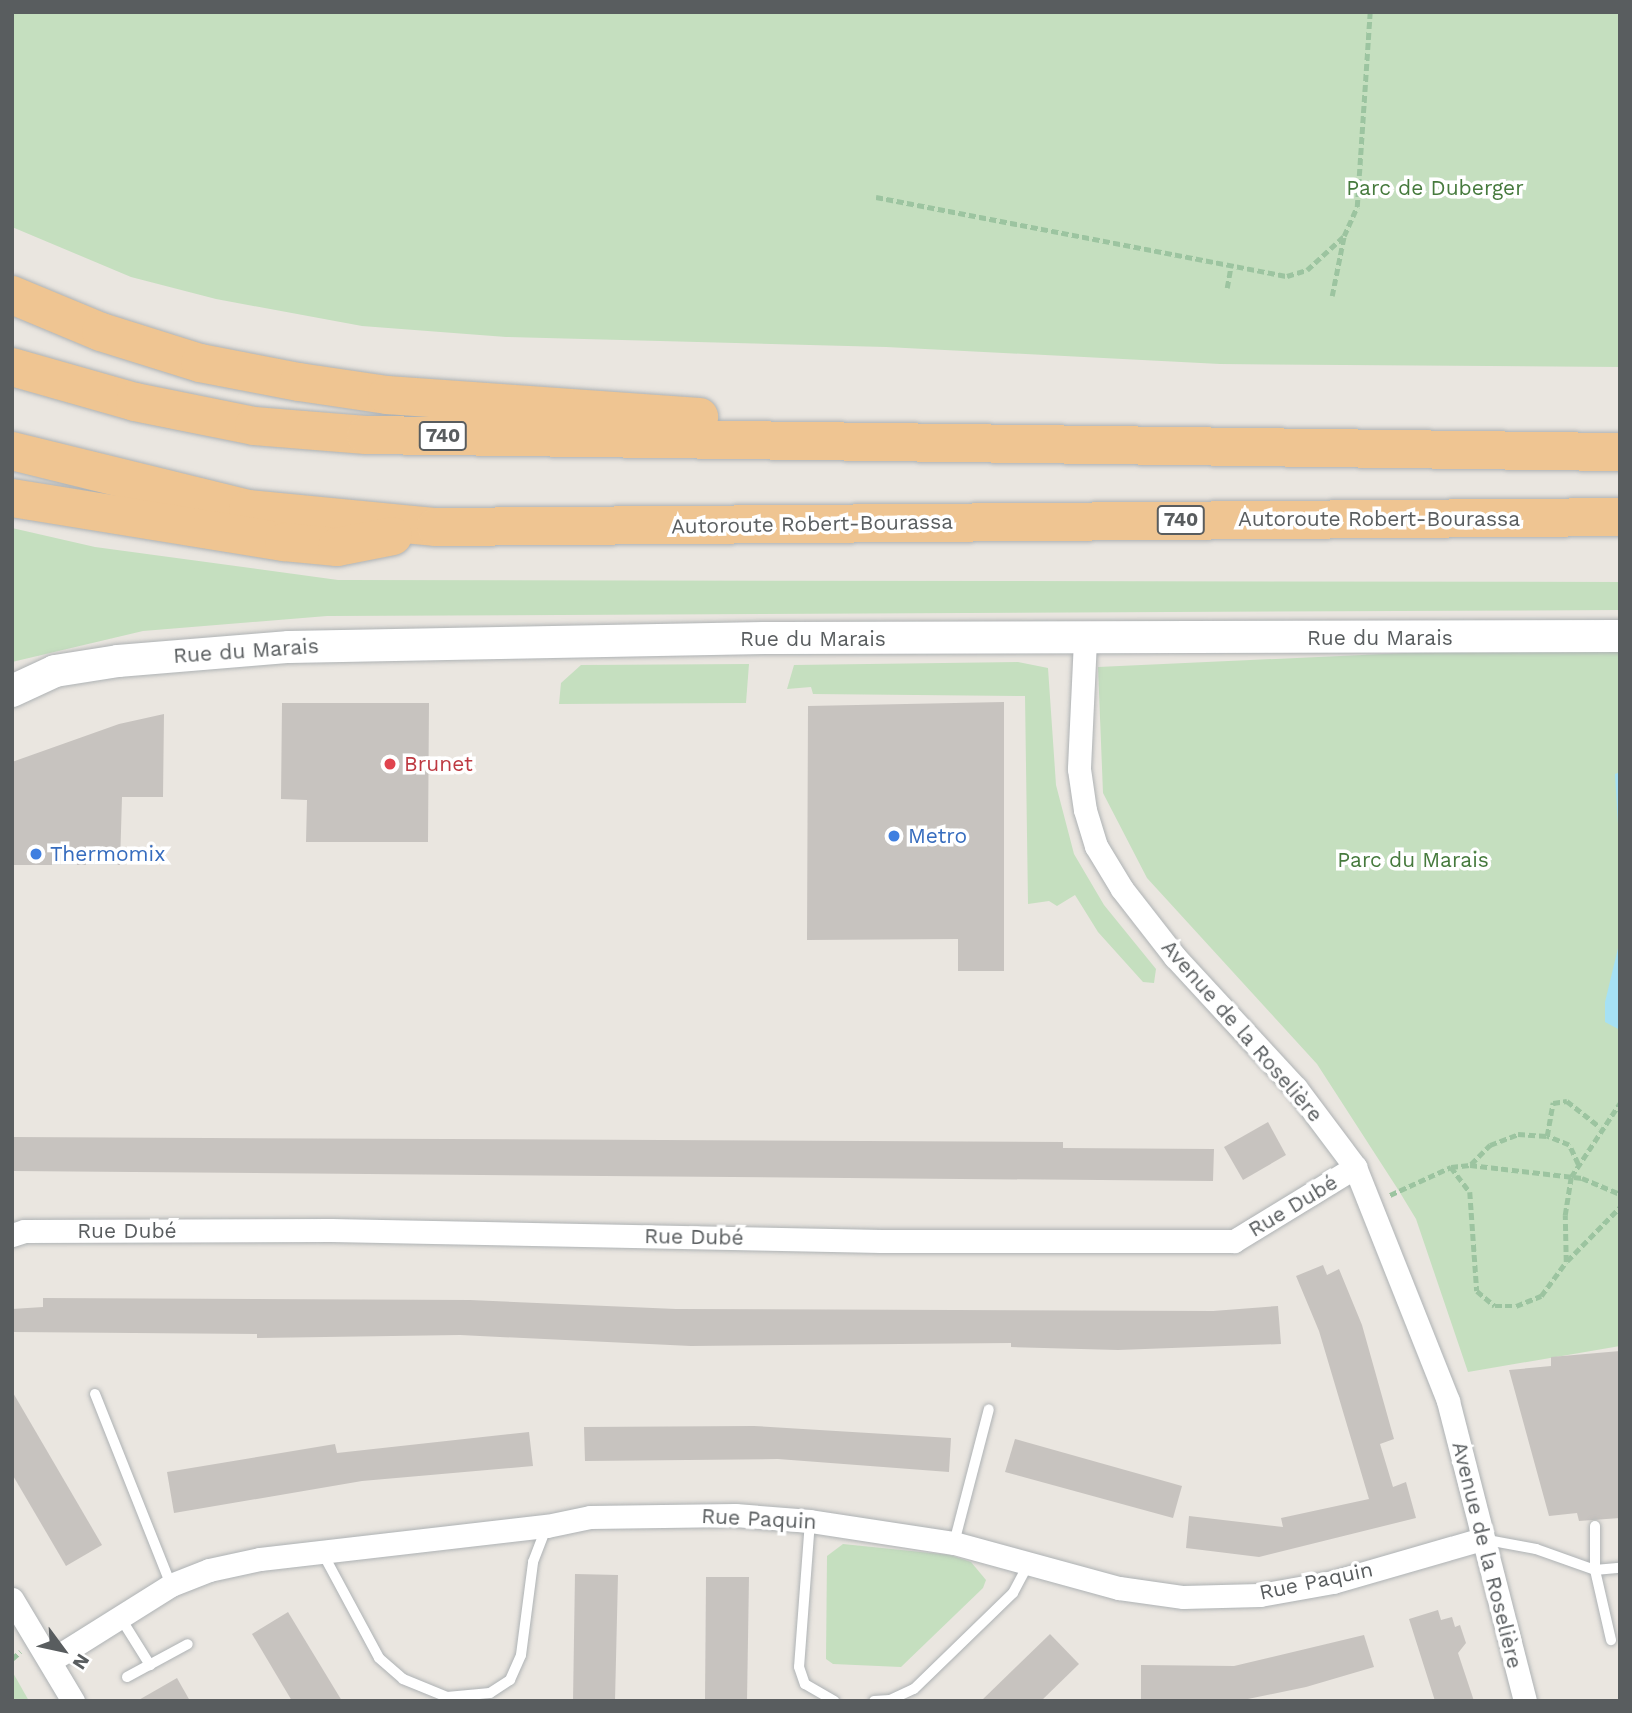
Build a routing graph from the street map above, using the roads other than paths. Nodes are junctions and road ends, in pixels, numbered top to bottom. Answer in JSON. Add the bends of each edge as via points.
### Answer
{"nodes":[{"id":1,"x":12,"y":295,"type":"edge"},
{"id":2,"x":12,"y":367,"type":"edge"},
{"id":3,"x":882,"y":443,"type":"junction"},
{"id":4,"x":12,"y":451,"type":"edge"},
{"id":5,"x":1620,"y":452,"type":"edge"},
{"id":6,"x":12,"y":498,"type":"edge"},
{"id":7,"x":1620,"y":517,"type":"edge"},
{"id":8,"x":436,"y":527,"type":"junction"},
{"id":9,"x":1620,"y":636,"type":"edge"},
{"id":10,"x":1085,"y":640,"type":"junction"},
{"id":11,"x":12,"y":691,"type":"edge"},
{"id":12,"x":1355,"y":1167,"type":"junction"},
{"id":13,"x":12,"y":1235,"type":"edge"},
{"id":14,"x":95,"y":1394,"type":"dead end"},
{"id":15,"x":989,"y":1409,"type":"dead end"},
{"id":16,"x":810,"y":1521,"type":"junction"},
{"id":17,"x":1595,"y":1525,"type":"dead end"},
{"id":18,"x":547,"y":1527,"type":"junction"},
{"id":19,"x":1482,"y":1539,"type":"junction"},
{"id":20,"x":954,"y":1543,"type":"junction"},
{"id":21,"x":323,"y":1552,"type":"junction"},
{"id":22,"x":1029,"y":1563,"type":"junction"},
{"id":23,"x":1620,"y":1568,"type":"edge"},
{"id":24,"x":1595,"y":1570,"type":"junction"},
{"id":25,"x":171,"y":1585,"type":"junction"},
{"id":26,"x":12,"y":1599,"type":"edge"},
{"id":27,"x":120,"y":1617,"type":"junction"},
{"id":28,"x":1611,"y":1640,"type":"dead end"},
{"id":29,"x":188,"y":1644,"type":"dead end"},
{"id":30,"x":50,"y":1661,"type":"junction"},
{"id":31,"x":150,"y":1665,"type":"junction"},
{"id":32,"x":127,"y":1677,"type":"dead end"},
{"id":33,"x":73,"y":1701,"type":"edge"},
{"id":34,"x":834,"y":1701,"type":"edge"},
{"id":35,"x":874,"y":1701,"type":"edge"},
{"id":36,"x":1525,"y":1701,"type":"edge"}],
"edges":[{"from":1,"to":3,"type":"highway","via":[[101,332],[175,355],[299,382],[412,397],[672,414]]},
{"from":2,"to":3,"type":"highway","number":"740","via":[[135,402],[268,427],[366,435]]},
{"from":3,"to":5,"type":"highway","number":"740"},
{"from":4,"to":8,"type":"highway","name":"Autoroute Robert-Bourassa","number":"740","via":[[248,509]]},
{"from":6,"to":8,"type":"highway","via":[[207,533],[337,547]]},
{"from":7,"to":8,"type":"highway","name":"Autoroute Robert-Bourassa","number":"740"},
{"from":9,"to":10,"type":"street","name":"Rue du Marais"},
{"from":10,"to":11,"type":"street","name":"Rue du Marais","via":[[764,638],[289,647],[55,671]]},
{"from":10,"to":12,"type":"street","name":"Avenue de la Roselière","via":[[1079,769],[1096,846],[1122,890],[1175,957],[1296,1088]]},
{"from":12,"to":13,"type":"street","name":"Rue Dubé","via":[[1234,1241],[881,1241],[331,1230],[24,1231]]},
{"from":12,"to":19,"type":"street","name":"Avenue de la Roselière","via":[[1448,1401]]},
{"from":14,"to":25,"type":"lane"},
{"from":15,"to":20,"type":"lane"},
{"from":16,"to":18,"type":"street","name":"Rue Paquin","via":[[735,1515],[590,1517]]},
{"from":16,"to":20,"type":"street","name":"Rue Paquin"},
{"from":16,"to":34,"type":"lane","via":[[799,1667],[805,1685]]},
{"from":17,"to":24,"type":"lane"},
{"from":18,"to":21,"type":"street","name":"Rue Paquin"},
{"from":18,"to":21,"type":"lane","via":[[533,1562],[521,1655],[510,1679],[490,1693],[447,1697],[403,1679],[379,1658]]},
{"from":19,"to":22,"type":"street","name":"Rue Paquin","via":[[1333,1582],[1260,1595],[1183,1597],[1119,1588]]},
{"from":19,"to":24,"type":"lane","via":[[1536,1549]]},
{"from":19,"to":36,"type":"street","name":"Avenue de la Roselière"},
{"from":20,"to":22,"type":"street","name":"Rue Paquin"},
{"from":21,"to":25,"type":"street","name":"Rue Paquin","via":[[209,1570]]},
{"from":22,"to":35,"type":"lane","via":[[1013,1593],[914,1689],[890,1700]]},
{"from":23,"to":24,"type":"lane"},
{"from":24,"to":28,"type":"lane"},
{"from":25,"to":27,"type":"street","name":"Rue Paquin"},
{"from":26,"to":30,"type":"street"},
{"from":27,"to":30,"type":"street","name":"Rue Paquin"},
{"from":27,"to":31,"type":"lane"},
{"from":29,"to":31,"type":"lane"},
{"from":30,"to":33,"type":"street"},
{"from":31,"to":32,"type":"lane"}]}
